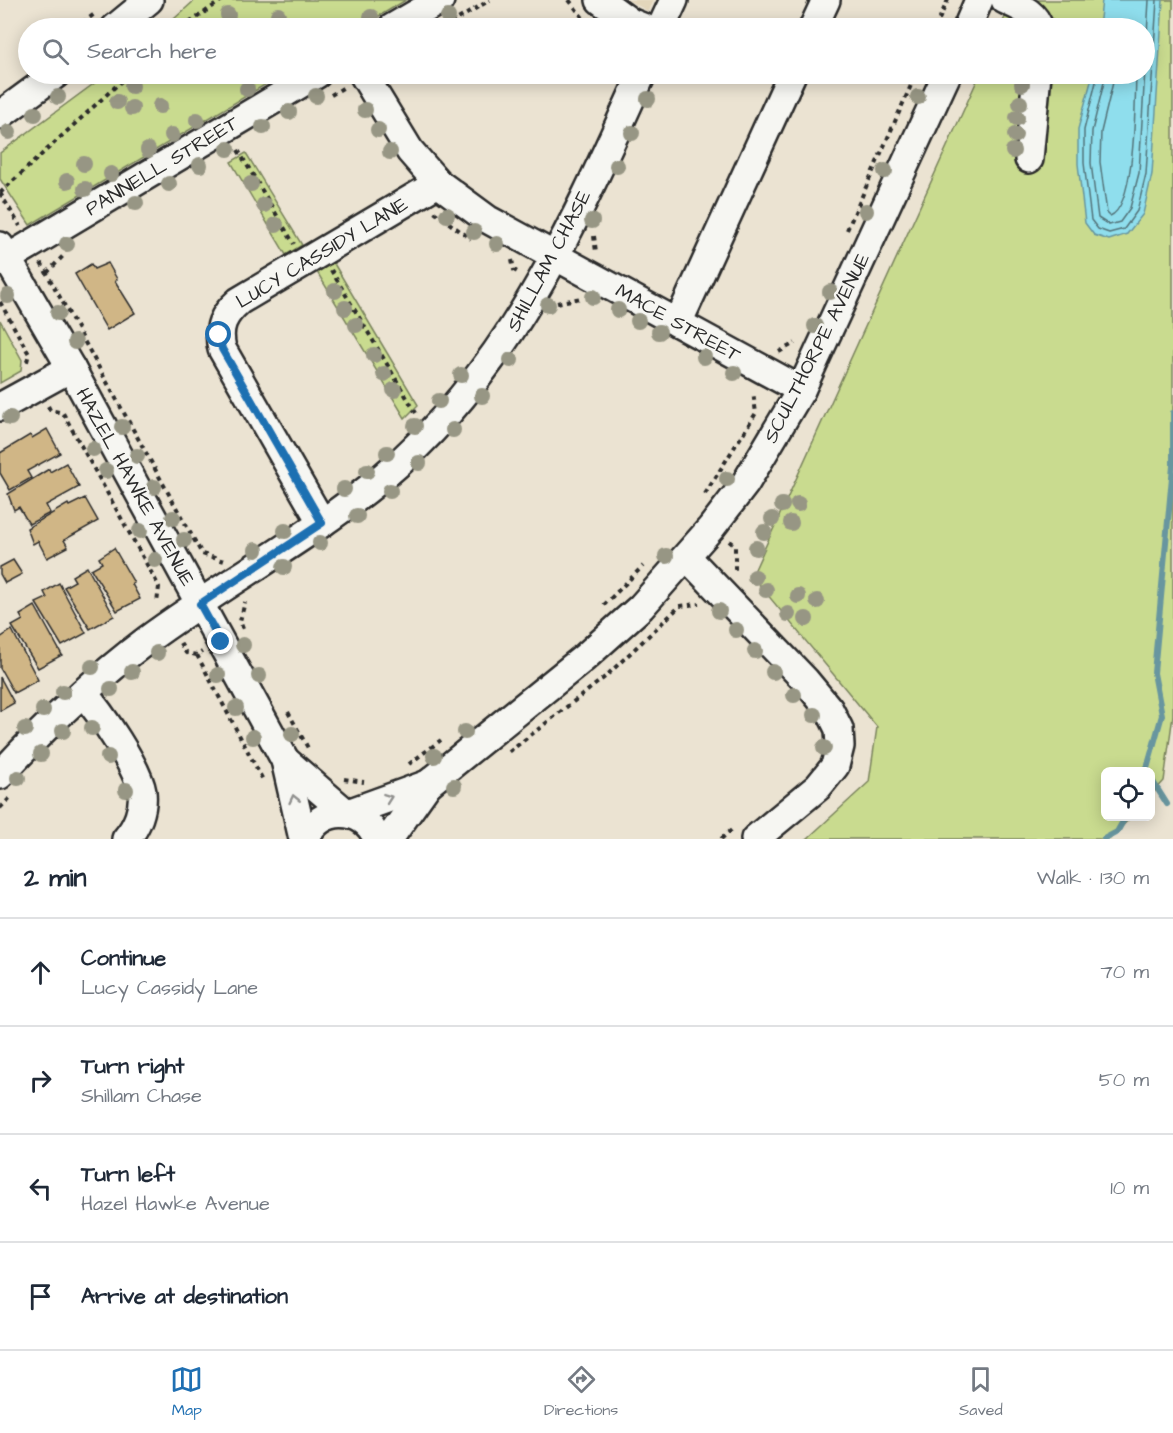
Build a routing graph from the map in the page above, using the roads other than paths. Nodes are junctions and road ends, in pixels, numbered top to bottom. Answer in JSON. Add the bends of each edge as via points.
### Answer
{"nodes":[{"id":1,"x":149,"y":0,"type":"edge"},
{"id":2,"x":440,"y":0,"type":"edge"},
{"id":3,"x":600,"y":0,"type":"edge"},
{"id":4,"x":674,"y":0,"type":"edge"},
{"id":5,"x":826,"y":0,"type":"edge"},
{"id":6,"x":979,"y":0,"type":"edge"},
{"id":7,"x":1005,"y":0,"type":"edge"},
{"id":8,"x":128,"y":18,"type":"edge"},
{"id":9,"x":410,"y":18,"type":"edge"},
{"id":10,"x":625,"y":18,"type":"edge"},
{"id":11,"x":666,"y":18,"type":"edge"},
{"id":12,"x":818,"y":18,"type":"edge"},
{"id":13,"x":972,"y":18,"type":"edge"},
{"id":14,"x":1034,"y":18,"type":"edge"},
{"id":15,"x":42,"y":84,"type":"edge"},
{"id":16,"x":299,"y":84,"type":"edge"},
{"id":17,"x":369,"y":84,"type":"edge"},
{"id":18,"x":637,"y":84,"type":"edge"},
{"id":19,"x":787,"y":84,"type":"edge"},
{"id":20,"x":942,"y":84,"type":"edge"},
{"id":21,"x":1037,"y":84,"type":"edge"},
{"id":22,"x":0,"y":115,"type":"edge"},
{"id":23,"x":1029,"y":159,"type":"dead end"},
{"id":24,"x":438,"y":183,"type":"junction"},
{"id":25,"x":4,"y":252,"type":"edge"},
{"id":26,"x":556,"y":256,"type":"junction"},
{"id":27,"x":678,"y":323,"type":"junction"},
{"id":28,"x":71,"y":368,"type":"junction"},
{"id":29,"x":801,"y":390,"type":"junction"},
{"id":30,"x":0,"y":407,"type":"edge"},
{"id":31,"x":322,"y":523,"type":"junction"},
{"id":32,"x":687,"y":557,"type":"junction"},
{"id":33,"x":200,"y":604,"type":"junction"},
{"id":34,"x":83,"y":693,"type":"junction"},
{"id":35,"x":285,"y":760,"type":"junction"},
{"id":36,"x":0,"y":775,"type":"edge"},
{"id":37,"x":428,"y":784,"type":"junction"},
{"id":38,"x":347,"y":813,"type":"junction"},
{"id":39,"x":782,"y":830,"type":"edge"},
{"id":40,"x":747,"y":832,"type":"edge"},
{"id":41,"x":126,"y":839,"type":"edge"},
{"id":42,"x":304,"y":839,"type":"edge"},
{"id":43,"x":377,"y":839,"type":"edge"},
{"id":44,"x":390,"y":839,"type":"edge"}],
"edges":[{"from":1,"to":8,"type":"street"},
{"from":2,"to":9,"type":"street"},
{"from":3,"to":10,"type":"street"},
{"from":4,"to":11,"type":"street"},
{"from":5,"to":12,"type":"street"},
{"from":6,"to":13,"type":"street"},
{"from":7,"to":14,"type":"street"},
{"from":15,"to":22,"type":"street"},
{"from":16,"to":25,"type":"street","name":"PANNELL STREET"},
{"from":17,"to":24,"type":"street","name":"MACE STREET","via":[[410,151]]},
{"from":18,"to":26,"type":"street","name":"SHILLAM CHASE"},
{"from":19,"to":27,"type":"street"},
{"from":20,"to":29,"type":"street","name":"SCULTHORPE AVENUE"},
{"from":21,"to":23,"type":"street"},
{"from":24,"to":26,"type":"street","name":"MACE STREET","via":[[487,219]]},
{"from":24,"to":31,"type":"street","name":"LUCY CASSIDY LANE","via":[[239,301],[221,322],[222,349]]},
{"from":25,"to":28,"type":"street","name":"HAZEL HAWKE AVENUE"},
{"from":26,"to":27,"type":"street","name":"MACE STREET"},
{"from":26,"to":31,"type":"street","name":"SHILLAM CHASE","via":[[517,325],[465,393],[385,475]]},
{"from":27,"to":29,"type":"street","name":"MACE STREET"},
{"from":28,"to":30,"type":"street"},
{"from":28,"to":33,"type":"street","name":"HAZEL HAWKE AVENUE"},
{"from":29,"to":32,"type":"street","name":"SCULTHORPE AVENUE","via":[[745,484]]},
{"from":31,"to":33,"type":"street","name":"SHILLAM CHASE"},
{"from":32,"to":37,"type":"street","name":"SCULTHORPE AVENUE","via":[[641,607],[584,658]]},
{"from":32,"to":39,"type":"street","via":[[805,680],[829,709],[839,729],[835,766]]},
{"from":33,"to":34,"type":"street","name":"SHILLAM CHASE","via":[[147,640]]},
{"from":33,"to":35,"type":"street","name":"HAZEL HAWKE AVENUE"},
{"from":34,"to":36,"type":"street","name":"SHILLAM CHASE"},
{"from":34,"to":41,"type":"street","via":[[98,710],[141,791],[138,820]]},
{"from":35,"to":38,"type":"street","name":"HAZEL HAWKE AVENUE"},
{"from":42,"to":35,"type":"street","name":"HAZEL HAWKE AVENUE","one_way":true},
{"from":38,"to":37,"type":"street","name":"SCULTHORPE AVENUE","one_way":true},
{"from":37,"to":44,"type":"street","name":"SCULTHORPE AVENUE"},
{"from":38,"to":42,"type":"street","name":"SCULTHORPE AVENUE","via":[[323,817]]},
{"from":38,"to":43,"type":"street","name":"HAZEL HAWKE AVENUE","via":[[368,823]]},
{"from":39,"to":40,"type":"street"}]}
